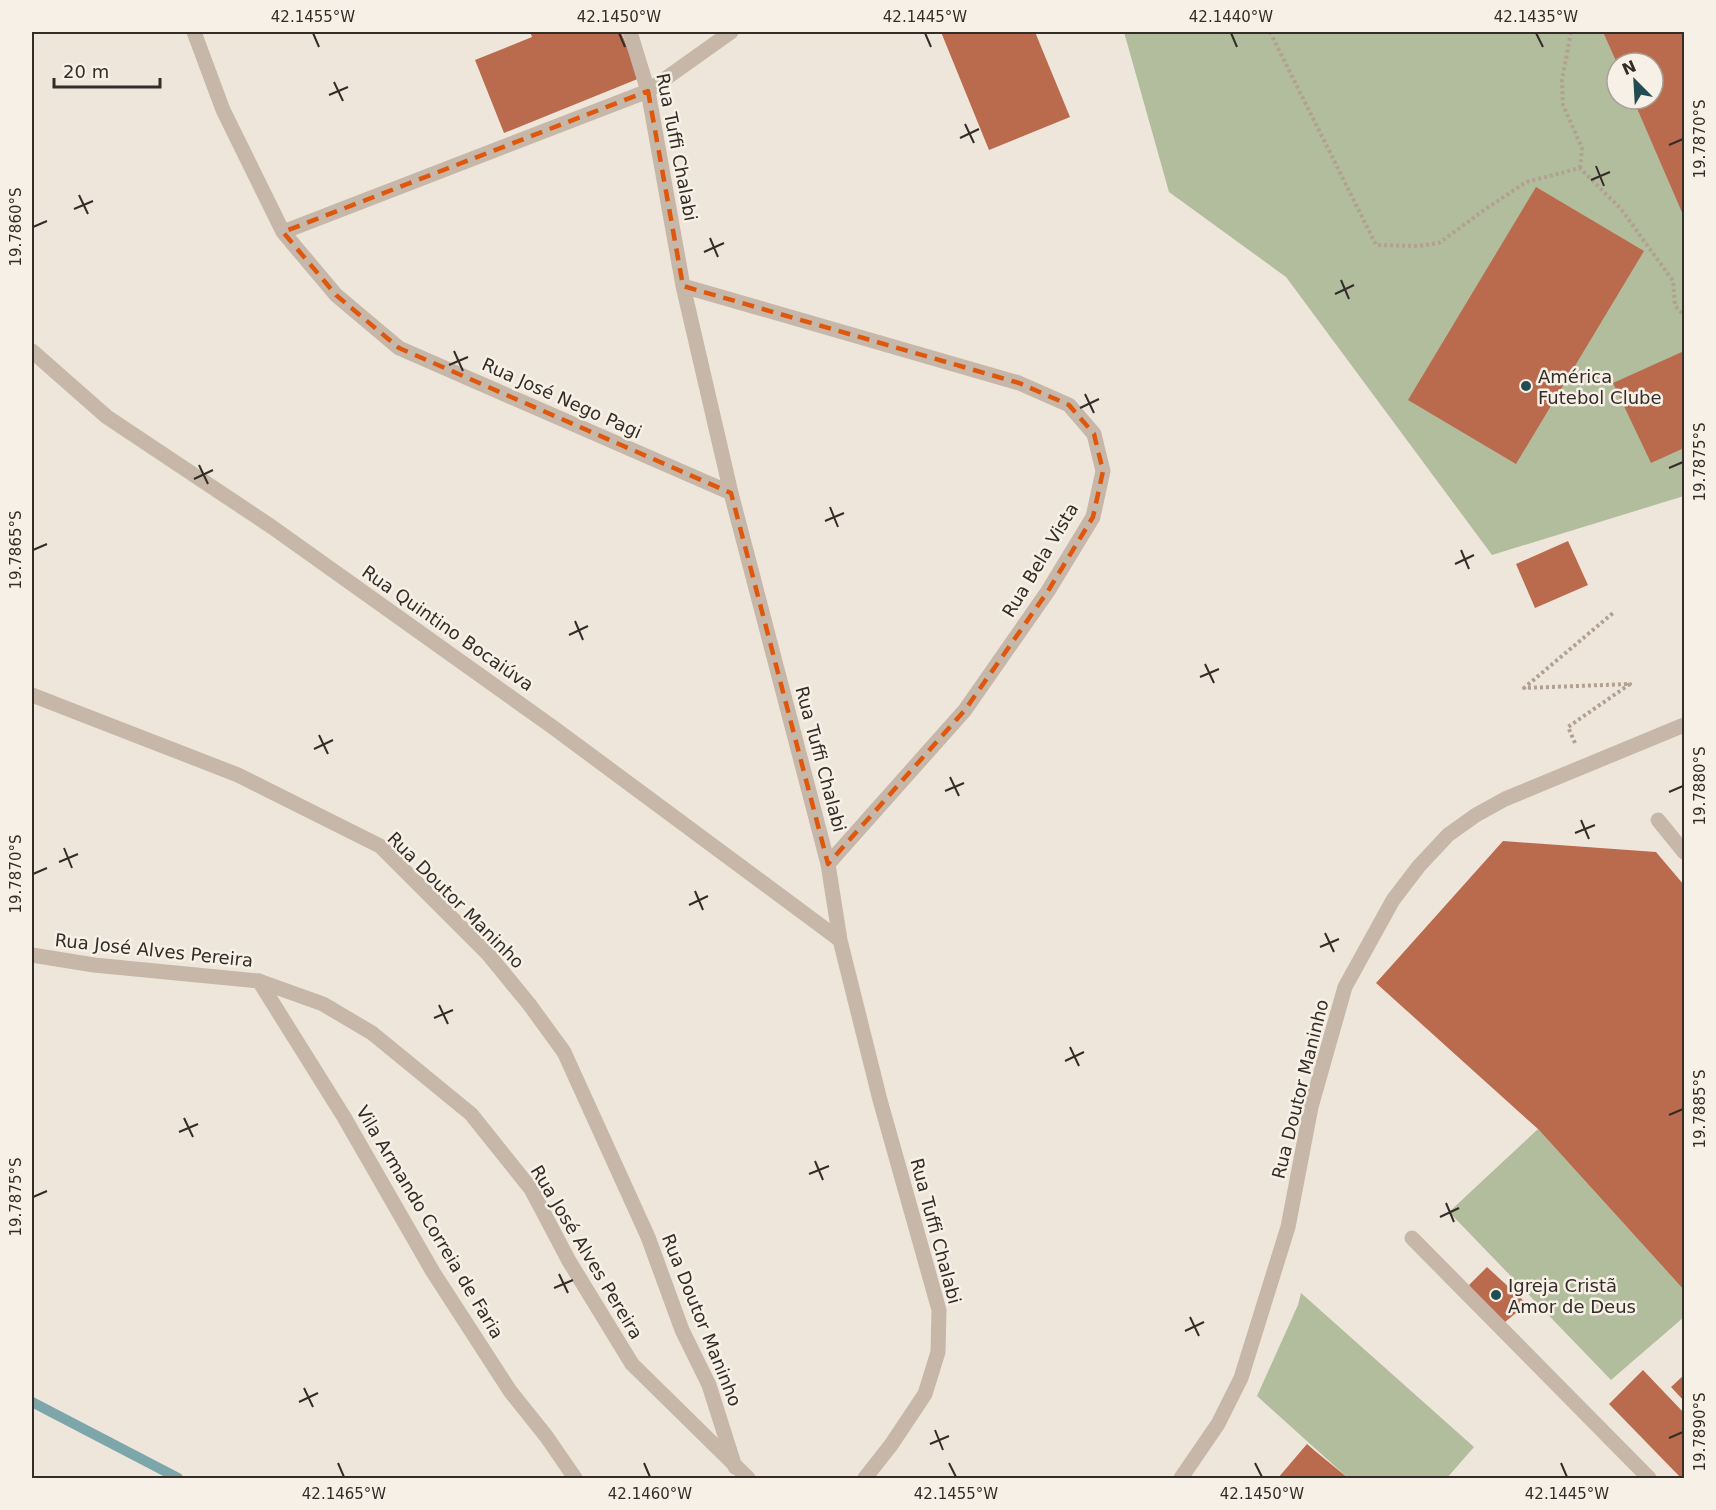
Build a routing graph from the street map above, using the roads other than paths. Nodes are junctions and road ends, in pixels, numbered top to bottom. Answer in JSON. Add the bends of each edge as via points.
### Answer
{"nodes":[{"id":1,"x":194,"y":32,"type":"edge"},
{"id":2,"x":630,"y":32,"type":"edge"},
{"id":3,"x":729,"y":32,"type":"edge"},
{"id":4,"x":648,"y":91,"type":"junction"},
{"id":5,"x":283,"y":232,"type":"junction"},
{"id":6,"x":683,"y":285,"type":"junction"},
{"id":7,"x":32,"y":351,"type":"edge"},
{"id":8,"x":731,"y":493,"type":"junction"},
{"id":9,"x":32,"y":695,"type":"edge"},
{"id":10,"x":1684,"y":725,"type":"edge"},
{"id":11,"x":1658,"y":820,"type":"dead end"},
{"id":12,"x":1684,"y":852,"type":"edge"},
{"id":13,"x":828,"y":864,"type":"junction"},
{"id":14,"x":840,"y":940,"type":"junction"},
{"id":15,"x":32,"y":955,"type":"edge"},
{"id":16,"x":259,"y":981,"type":"junction"},
{"id":17,"x":1412,"y":1238,"type":"dead end"},
{"id":18,"x":735,"y":1467,"type":"junction"},
{"id":19,"x":575,"y":1479,"type":"edge"},
{"id":20,"x":748,"y":1479,"type":"edge"},
{"id":21,"x":865,"y":1479,"type":"edge"},
{"id":22,"x":1180,"y":1479,"type":"edge"},
{"id":23,"x":1649,"y":1479,"type":"edge"}],
"edges":[{"from":1,"to":5,"type":"street","name":"Rua José Nego Pagi","via":[[224,110]]},
{"from":2,"to":4,"type":"street","name":"Rua Tuffi Chalabi"},
{"from":3,"to":4,"type":"street"},
{"from":4,"to":5,"type":"street"},
{"from":4,"to":6,"type":"street","name":"Rua Tuffi Chalabi"},
{"from":5,"to":8,"type":"street","name":"Rua José Nego Pagi","via":[[336,295],[399,348]]},
{"from":6,"to":8,"type":"street","name":"Rua Tuffi Chalabi"},
{"from":6,"to":13,"type":"street","name":"Rua Bela Vista","via":[[1019,383],[1069,405],[1094,435],[1103,471],[1093,517],[1048,591],[965,710]]},
{"from":7,"to":14,"type":"street","name":"Rua Quintino Bocaiúva","via":[[107,417],[272,527],[554,728]]},
{"from":8,"to":13,"type":"street","name":"Rua Tuffi Chalabi"},
{"from":9,"to":18,"type":"street","name":"Rua Doutor Maninho","via":[[238,775],[380,846],[488,954],[564,1052],[648,1237],[682,1329],[709,1385]]},
{"from":10,"to":22,"type":"street","name":"Rua Doutor Maninho","via":[[1476,815],[1448,835],[1393,900],[1345,987],[1311,1107],[1288,1227],[1241,1378],[1218,1424]]},
{"from":11,"to":12,"type":"street"},
{"from":13,"to":14,"type":"street","name":"Rua Tuffi Chalabi"},
{"from":14,"to":21,"type":"street","name":"Rua Tuffi Chalabi","via":[[879,1100],[939,1310],[938,1353],[925,1394]]},
{"from":15,"to":16,"type":"street","name":"Rua José Alves Pereira"},
{"from":16,"to":18,"type":"street","name":"Rua José Alves Pereira","via":[[323,1004],[372,1033],[471,1114],[531,1189],[569,1261],[632,1364]]},
{"from":16,"to":19,"type":"street","name":"Vila Armando Correia de Faria","via":[[344,1117],[433,1272],[510,1391]]},
{"from":17,"to":23,"type":"street"},
{"from":18,"to":20,"type":"street","name":"Rua Doutor Maninho"}]}
